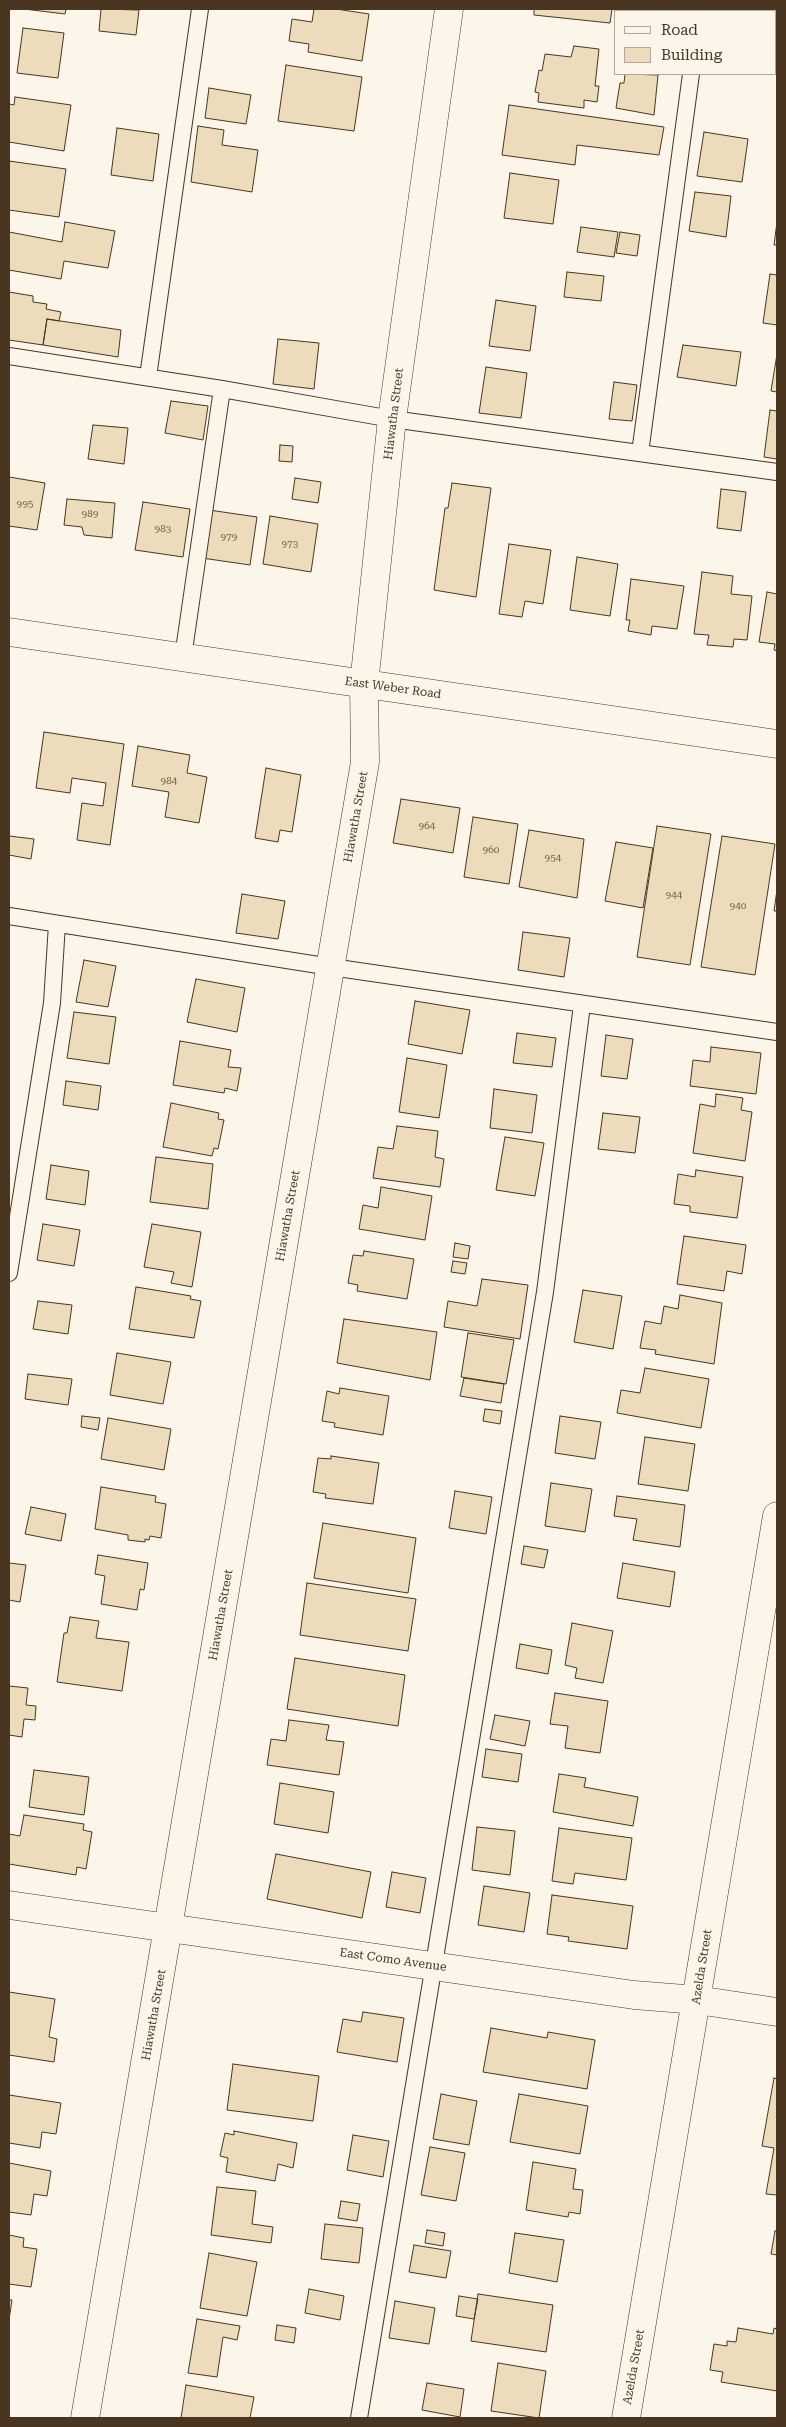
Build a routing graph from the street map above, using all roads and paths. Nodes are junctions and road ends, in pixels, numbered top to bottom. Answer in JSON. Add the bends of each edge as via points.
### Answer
{"nodes":[{"id":1,"x":200,"y":9,"type":"edge"},
{"id":2,"x":449,"y":9,"type":"edge"},
{"id":3,"x":691,"y":75,"type":"edge"},
{"id":4,"x":9,"y":356,"type":"edge"},
{"id":5,"x":148,"y":377,"type":"junction"},
{"id":6,"x":222,"y":388,"type":"junction"},
{"id":7,"x":392,"y":419,"type":"junction"},
{"id":8,"x":640,"y":453,"type":"junction"},
{"id":9,"x":777,"y":472,"type":"edge"},
{"id":10,"x":9,"y":632,"type":"edge"},
{"id":11,"x":183,"y":657,"type":"junction"},
{"id":12,"x":364,"y":684,"type":"junction"},
{"id":13,"x":777,"y":744,"type":"edge"},
{"id":14,"x":9,"y":916,"type":"edge"},
{"id":15,"x":57,"y":924,"type":"junction"},
{"id":16,"x":330,"y":967,"type":"junction"},
{"id":17,"x":582,"y":1005,"type":"junction"},
{"id":18,"x":777,"y":1032,"type":"edge"},
{"id":19,"x":9,"y":1273,"type":"edge"},
{"id":20,"x":777,"y":1516,"type":"edge"},
{"id":21,"x":9,"y":1904,"type":"edge"},
{"id":22,"x":168,"y":1927,"type":"junction"},
{"id":23,"x":435,"y":1966,"type":"junction"},
{"id":24,"x":697,"y":2000,"type":"junction"},
{"id":25,"x":777,"y":2012,"type":"edge"},
{"id":26,"x":85,"y":2418,"type":"edge"},
{"id":27,"x":359,"y":2418,"type":"edge"},
{"id":28,"x":626,"y":2418,"type":"edge"}],
"edges":[{"from":1,"to":5,"type":"lane"},
{"from":2,"to":7,"type":"street","name":"Hiawatha Street"},
{"from":3,"to":8,"type":"lane"},
{"from":4,"to":5,"type":"lane"},
{"from":5,"to":6,"type":"lane"},
{"from":6,"to":7,"type":"lane"},
{"from":6,"to":11,"type":"lane"},
{"from":7,"to":8,"type":"lane"},
{"from":7,"to":12,"type":"street","name":"Hiawatha Street"},
{"from":8,"to":9,"type":"lane"},
{"from":10,"to":11,"type":"street","name":"East Weber Road"},
{"from":11,"to":12,"type":"street","name":"East Weber Road"},
{"from":12,"to":13,"type":"street","name":"East Weber Road"},
{"from":12,"to":16,"type":"street","name":"Hiawatha Street","via":[[365,762]]},
{"from":14,"to":15,"type":"lane"},
{"from":15,"to":16,"type":"lane"},
{"from":15,"to":19,"type":"lane","via":[[52,1003]]},
{"from":16,"to":17,"type":"lane"},
{"from":16,"to":22,"type":"street","name":"Hiawatha Street"},
{"from":17,"to":18,"type":"lane"},
{"from":17,"to":23,"type":"lane","via":[[545,1292]]},
{"from":20,"to":24,"type":"street","name":"Azelda Street"},
{"from":21,"to":22,"type":"street","name":"East Como Avenue"},
{"from":22,"to":23,"type":"street","name":"East Como Avenue"},
{"from":22,"to":26,"type":"street","name":"Hiawatha Street"},
{"from":23,"to":24,"type":"street","name":"East Como Avenue","via":[[634,1995]]},
{"from":23,"to":27,"type":"lane"},
{"from":24,"to":25,"type":"street","name":"East Como Avenue"},
{"from":24,"to":28,"type":"street","name":"Azelda Street"}]}
